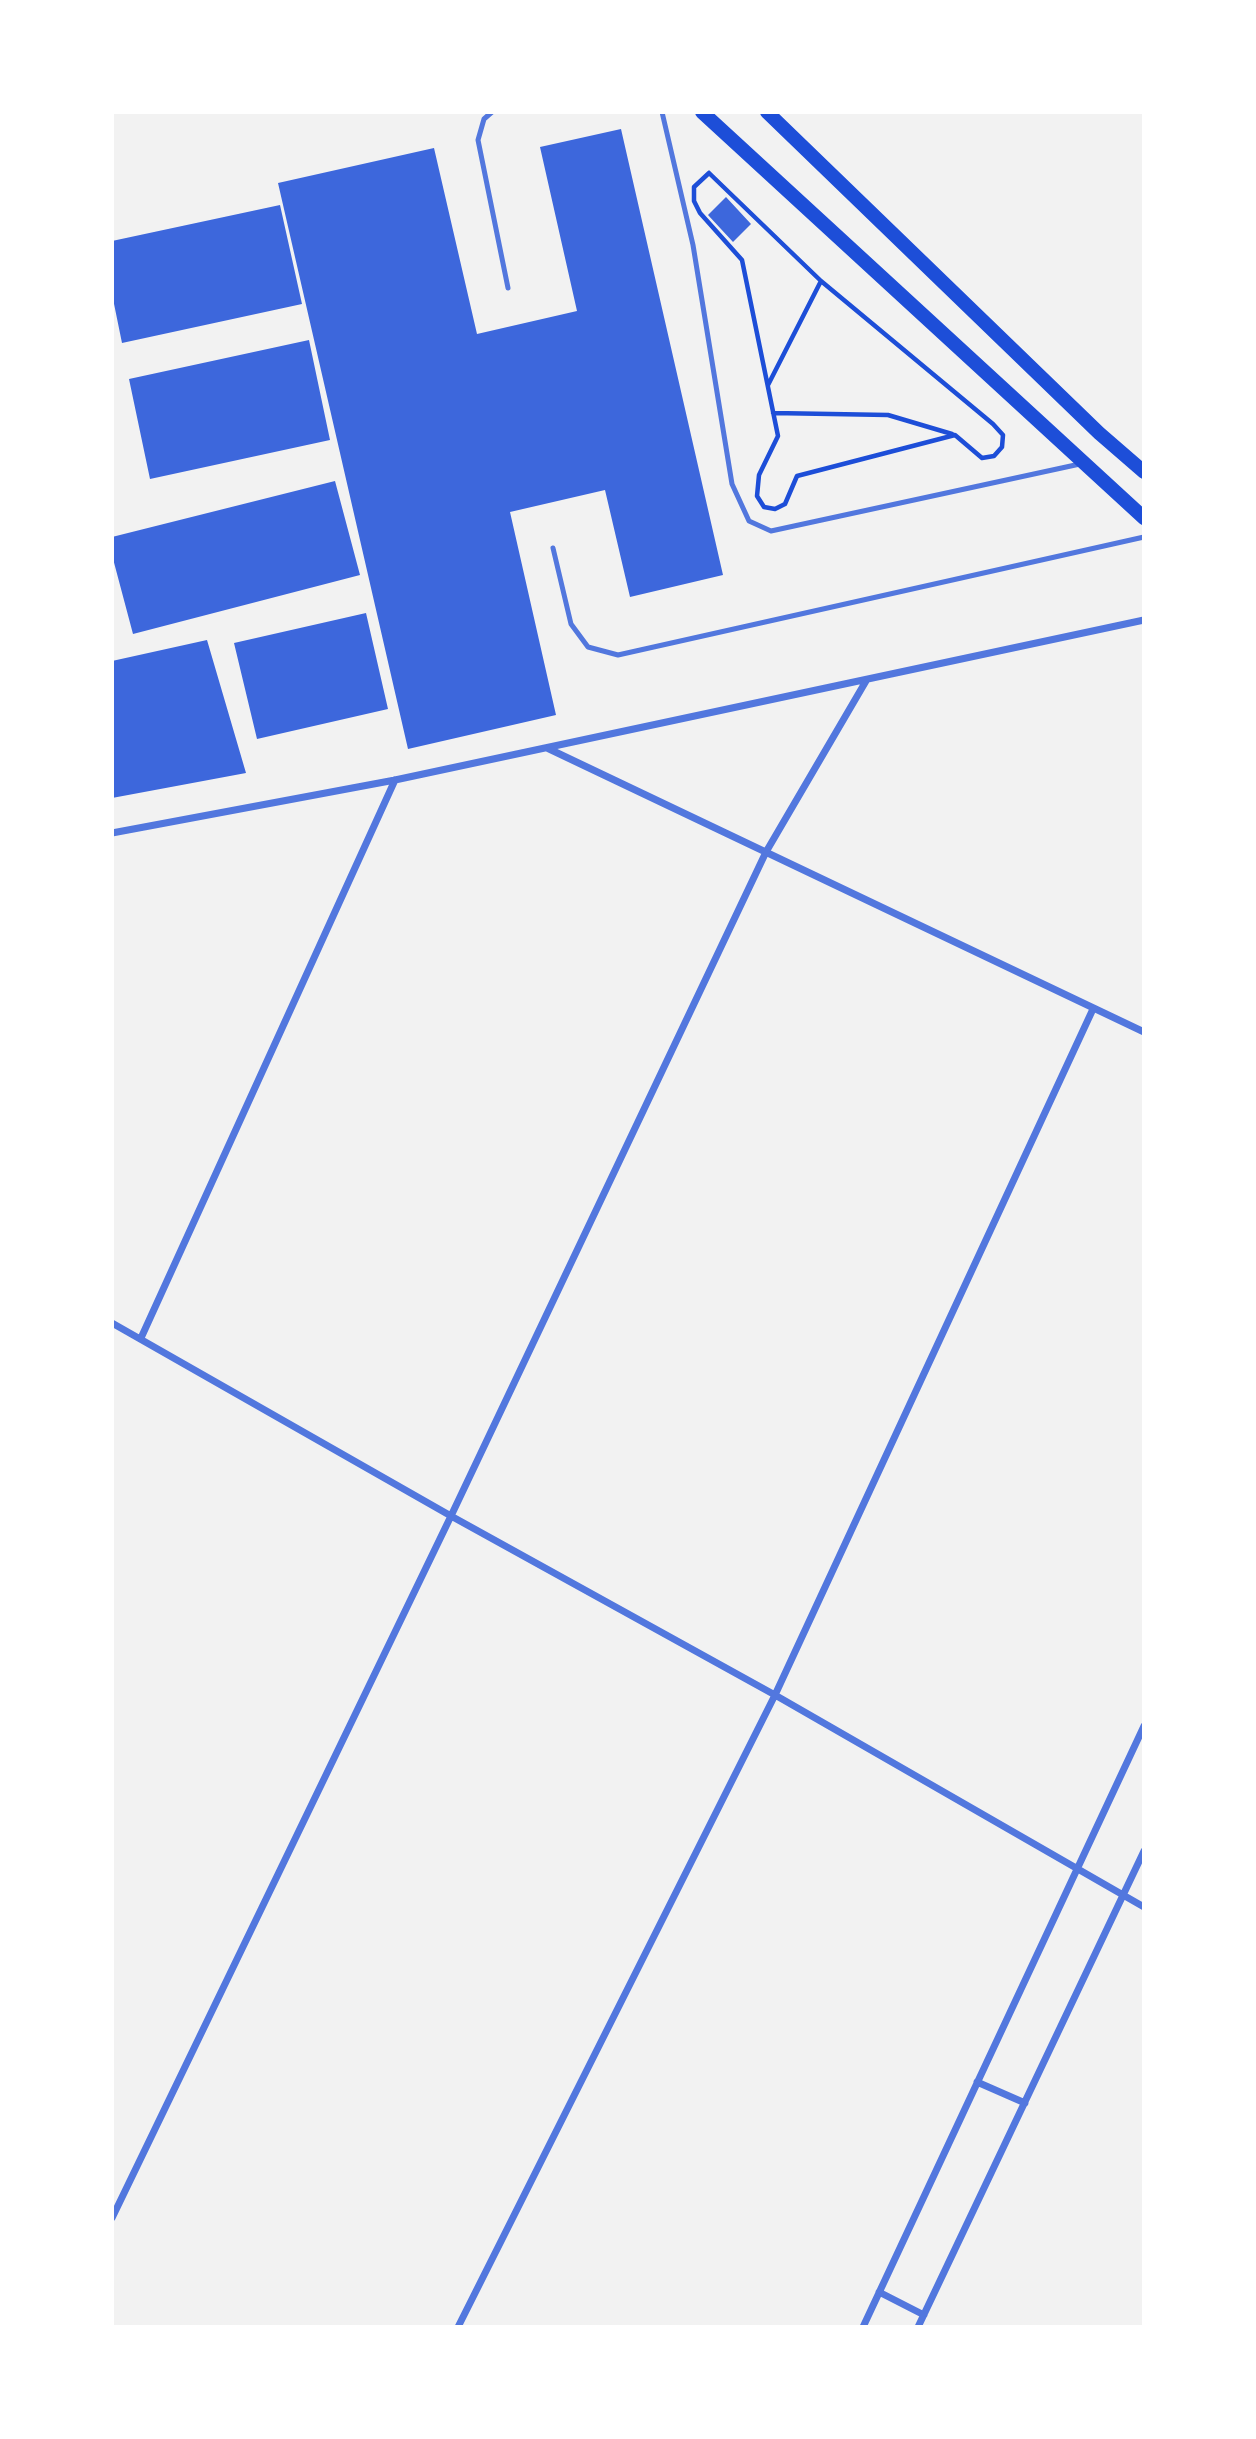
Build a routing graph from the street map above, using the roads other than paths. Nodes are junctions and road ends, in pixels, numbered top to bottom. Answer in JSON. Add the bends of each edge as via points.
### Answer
{"nodes":[{"id":1,"x":492,"y":112,"type":"edge"},
{"id":2,"x":662,"y":112,"type":"edge"},
{"id":3,"x":702,"y":112,"type":"edge"},
{"id":4,"x":767,"y":112,"type":"edge"},
{"id":5,"x":508,"y":288,"type":"dead end"},
{"id":6,"x":1083,"y":464,"type":"junction"},
{"id":7,"x":1144,"y":472,"type":"edge"},
{"id":8,"x":1144,"y":518,"type":"edge"},
{"id":9,"x":1144,"y":537,"type":"edge"},
{"id":10,"x":554,"y":548,"type":"dead end"},
{"id":11,"x":1144,"y":621,"type":"edge"},
{"id":12,"x":866,"y":681,"type":"junction"},
{"id":13,"x":547,"y":747,"type":"junction"},
{"id":14,"x":395,"y":779,"type":"junction"},
{"id":15,"x":112,"y":833,"type":"edge"},
{"id":16,"x":766,"y":852,"type":"junction"},
{"id":17,"x":1093,"y":1009,"type":"junction"},
{"id":18,"x":1144,"y":1032,"type":"edge"},
{"id":19,"x":112,"y":1323,"type":"edge"},
{"id":20,"x":141,"y":1338,"type":"junction"},
{"id":21,"x":451,"y":1516,"type":"junction"},
{"id":22,"x":775,"y":1695,"type":"junction"},
{"id":23,"x":1144,"y":1726,"type":"edge"},
{"id":24,"x":1144,"y":1851,"type":"edge"},
{"id":25,"x":1077,"y":1869,"type":"junction"},
{"id":26,"x":1123,"y":1895,"type":"junction"},
{"id":27,"x":1144,"y":1908,"type":"edge"},
{"id":28,"x":977,"y":2082,"type":"junction"},
{"id":29,"x":1025,"y":2103,"type":"junction"},
{"id":30,"x":112,"y":2218,"type":"edge"},
{"id":31,"x":879,"y":2292,"type":"junction"},
{"id":32,"x":924,"y":2315,"type":"junction"},
{"id":33,"x":458,"y":2327,"type":"edge"},
{"id":34,"x":863,"y":2327,"type":"edge"},
{"id":35,"x":918,"y":2327,"type":"edge"}],
"edges":[{"from":1,"to":5,"type":"lane","via":[[484,119],[478,140]]},
{"from":2,"to":6,"type":"lane","via":[[693,245],[732,484],[749,521],[771,531]]},
{"from":3,"to":6,"type":"main road"},
{"from":4,"to":7,"type":"main road"},
{"from":6,"to":8,"type":"main road"},
{"from":9,"to":10,"type":"lane","via":[[618,655],[588,647],[571,624]]},
{"from":11,"to":12,"type":"street"},
{"from":12,"to":13,"type":"street"},
{"from":12,"to":16,"type":"street"},
{"from":13,"to":14,"type":"street"},
{"from":13,"to":16,"type":"street"},
{"from":14,"to":15,"type":"street"},
{"from":14,"to":20,"type":"street"},
{"from":16,"to":17,"type":"street"},
{"from":16,"to":21,"type":"street"},
{"from":17,"to":18,"type":"street"},
{"from":17,"to":22,"type":"street"},
{"from":19,"to":20,"type":"street"},
{"from":20,"to":21,"type":"street"},
{"from":21,"to":22,"type":"street"},
{"from":21,"to":30,"type":"street"},
{"from":22,"to":25,"type":"street"},
{"from":22,"to":33,"type":"street"},
{"from":23,"to":25,"type":"street"},
{"from":24,"to":26,"type":"street"},
{"from":25,"to":26,"type":"street"},
{"from":25,"to":28,"type":"street"},
{"from":26,"to":27,"type":"street"},
{"from":26,"to":29,"type":"street"},
{"from":28,"to":29,"type":"street"},
{"from":28,"to":31,"type":"street"},
{"from":29,"to":32,"type":"street"},
{"from":31,"to":32,"type":"street"},
{"from":31,"to":34,"type":"street"},
{"from":32,"to":35,"type":"street"}]}
